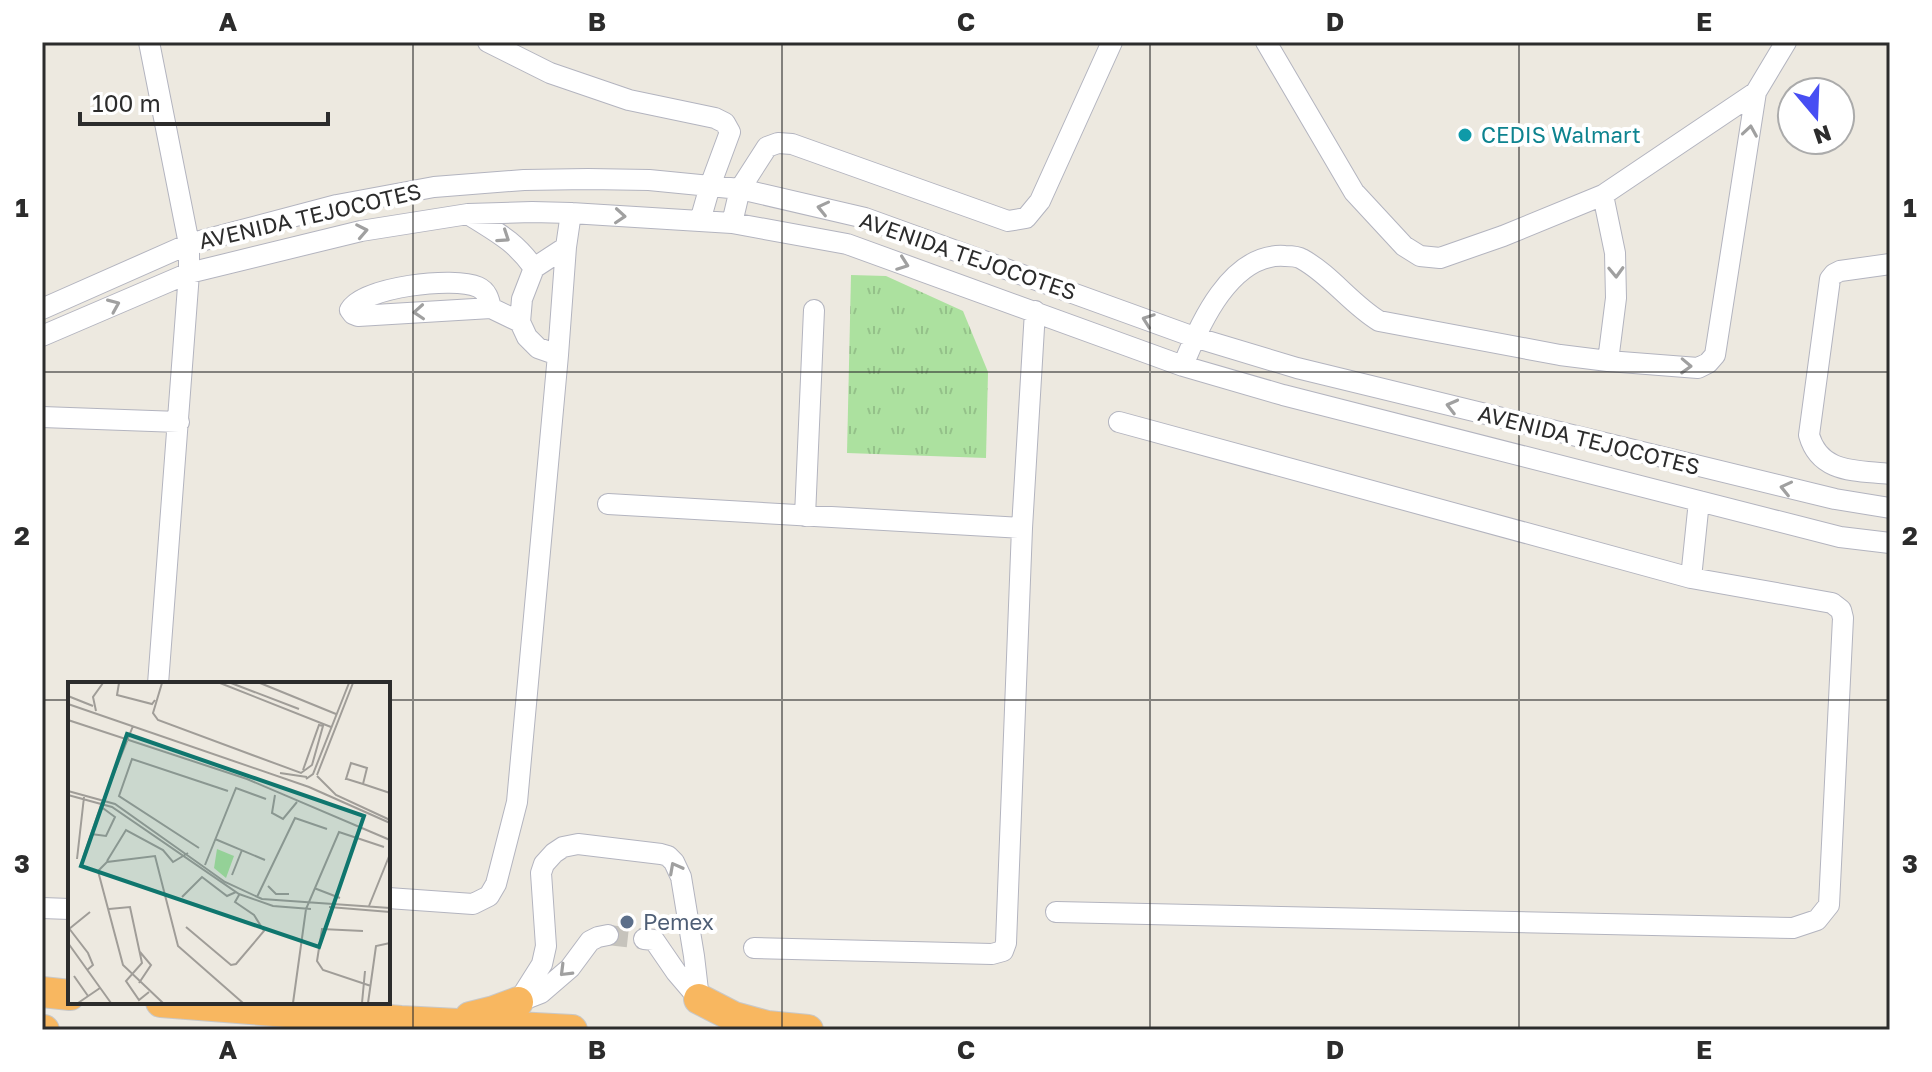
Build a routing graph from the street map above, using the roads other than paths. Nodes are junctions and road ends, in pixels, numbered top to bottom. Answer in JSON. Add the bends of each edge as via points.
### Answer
{"nodes":[{"id":1,"x":149,"y":42,"type":"edge"},
{"id":2,"x":488,"y":42,"type":"edge"},
{"id":3,"x":1112,"y":42,"type":"edge"},
{"id":4,"x":1266,"y":42,"type":"edge"},
{"id":5,"x":1786,"y":42,"type":"edge"},
{"id":6,"x":1756,"y":92,"type":"junction"},
{"id":7,"x":710,"y":186,"type":"junction"},
{"id":8,"x":740,"y":189,"type":"junction"},
{"id":9,"x":1603,"y":195,"type":"junction"},
{"id":10,"x":571,"y":213,"type":"junction"},
{"id":11,"x":468,"y":214,"type":"junction"},
{"id":12,"x":700,"y":221,"type":"junction"},
{"id":13,"x":732,"y":223,"type":"junction"},
{"id":14,"x":189,"y":244,"type":"junction"},
{"id":15,"x":566,"y":247,"type":"junction"},
{"id":16,"x":1890,"y":264,"type":"edge"},
{"id":17,"x":534,"y":268,"type":"junction"},
{"id":18,"x":189,"y":273,"type":"junction"},
{"id":19,"x":491,"y":308,"type":"junction"},
{"id":20,"x":42,"y":309,"type":"edge"},
{"id":21,"x":814,"y":310,"type":"dead end"},
{"id":22,"x":1035,"y":311,"type":"junction"},
{"id":23,"x":520,"y":322,"type":"junction"},
{"id":24,"x":42,"y":336,"type":"edge"},
{"id":25,"x":1194,"y":337,"type":"junction"},
{"id":26,"x":558,"y":355,"type":"junction"},
{"id":27,"x":1608,"y":361,"type":"junction"},
{"id":28,"x":1183,"y":366,"type":"junction"},
{"id":29,"x":42,"y":417,"type":"edge"},
{"id":30,"x":179,"y":422,"type":"junction"},
{"id":31,"x":1119,"y":422,"type":"dead end"},
{"id":32,"x":1845,"y":469,"type":"junction"},
{"id":33,"x":1890,"y":474,"type":"edge"},
{"id":34,"x":1835,"y":499,"type":"junction"},
{"id":35,"x":1699,"y":501,"type":"junction"},
{"id":36,"x":608,"y":504,"type":"dead end"},
{"id":37,"x":1890,"y":508,"type":"edge"},
{"id":38,"x":805,"y":516,"type":"junction"},
{"id":39,"x":1022,"y":528,"type":"junction"},
{"id":40,"x":1890,"y":543,"type":"edge"},
{"id":41,"x":1691,"y":578,"type":"junction"},
{"id":42,"x":158,"y":682,"type":"edge"},
{"id":43,"x":390,"y":898,"type":"edge"},
{"id":44,"x":42,"y":908,"type":"edge"},
{"id":45,"x":68,"y":909,"type":"edge"},
{"id":46,"x":1056,"y":912,"type":"dead end"},
{"id":47,"x":608,"y":935,"type":"tunnel mouth"},
{"id":48,"x":644,"y":939,"type":"tunnel mouth"},
{"id":49,"x":754,"y":948,"type":"dead end"},
{"id":50,"x":42,"y":992,"type":"edge"},
{"id":51,"x":68,"y":995,"type":"edge"},
{"id":52,"x":699,"y":999,"type":"junction"},
{"id":53,"x":518,"y":1002,"type":"junction"},
{"id":54,"x":186,"y":1004,"type":"edge"},
{"id":55,"x":401,"y":1021,"type":"junction"},
{"id":56,"x":572,"y":1030,"type":"edge"},
{"id":57,"x":808,"y":1030,"type":"edge"}],
"edges":[{"from":1,"to":14,"type":"street"},
{"from":2,"to":7,"type":"street","via":[[550,73],[629,100],[725,123],[730,132]]},
{"from":3,"to":8,"type":"street","via":[[1040,201],[1026,218],[1008,221],[792,144],[767,147]]},
{"from":4,"to":9,"type":"street","via":[[1354,192],[1420,256],[1440,258]]},
{"from":5,"to":6,"type":"street"},
{"from":6,"to":9,"type":"street"},
{"from":27,"to":6,"type":"street","one_way":true,"via":[[1698,368],[1715,355]]},
{"from":7,"to":8,"type":"street","name":"AVENIDA TEJOCOTES"},
{"from":7,"to":12,"type":"street"},
{"from":7,"to":14,"type":"street","name":"AVENIDA TEJOCOTES","via":[[588,179],[434,187],[337,205]]},
{"from":8,"to":13,"type":"street"},
{"from":25,"to":8,"type":"street","name":"AVENIDA TEJOCOTES","one_way":true,"via":[[865,218]]},
{"from":9,"to":27,"type":"street","one_way":true,"via":[[1615,253]]},
{"from":10,"to":11,"type":"street","name":"AVENIDA TEJOCOTES"},
{"from":10,"to":12,"type":"street","name":"AVENIDA TEJOCOTES","one_way":true},
{"from":10,"to":15,"type":"street"},
{"from":11,"to":17,"type":"street","one_way":true,"via":[[511,241]]},
{"from":18,"to":11,"type":"street","name":"AVENIDA TEJOCOTES","one_way":true,"via":[[361,231]]},
{"from":12,"to":13,"type":"street","name":"AVENIDA TEJOCOTES"},
{"from":13,"to":22,"type":"street","name":"AVENIDA TEJOCOTES","one_way":true,"via":[[847,244]]},
{"from":14,"to":18,"type":"street"},
{"from":14,"to":20,"type":"street","name":"AVENIDA TEJOCOTES"},
{"from":15,"to":17,"type":"street"},
{"from":15,"to":26,"type":"street"},
{"from":16,"to":32,"type":"street","via":[[1840,271],[1830,279],[1809,435],[1819,457]]},
{"from":17,"to":23,"type":"street"},
{"from":24,"to":18,"type":"street","name":"AVENIDA TEJOCOTES","one_way":true},
{"from":18,"to":30,"type":"street"},
{"from":19,"to":19,"type":"street","one_way":true,"via":[[358,316],[350,310],[356,301],[381,293],[447,281],[477,286]]},
{"from":19,"to":23,"type":"street"},
{"from":21,"to":38,"type":"street"},
{"from":22,"to":28,"type":"street","name":"AVENIDA TEJOCOTES"},
{"from":22,"to":39,"type":"street"},
{"from":23,"to":26,"type":"street","via":[[538,348]]},
{"from":25,"to":27,"type":"street","via":[[1228,283],[1252,262],[1273,255],[1300,257],[1379,321]]},
{"from":25,"to":28,"type":"street"},
{"from":34,"to":25,"type":"street","name":"AVENIDA TEJOCOTES","one_way":true,"via":[[1297,368]]},
{"from":26,"to":43,"type":"street","via":[[517,802],[496,884],[489,896],[473,904]]},
{"from":28,"to":35,"type":"street","name":"AVENIDA TEJOCOTES"},
{"from":29,"to":30,"type":"street"},
{"from":30,"to":42,"type":"street"},
{"from":31,"to":41,"type":"street"},
{"from":32,"to":33,"type":"street"},
{"from":32,"to":34,"type":"street"},
{"from":34,"to":37,"type":"street","name":"AVENIDA TEJOCOTES"},
{"from":35,"to":40,"type":"street","name":"AVENIDA TEJOCOTES","via":[[1840,537]]},
{"from":35,"to":41,"type":"street"},
{"from":36,"to":38,"type":"street"},
{"from":38,"to":39,"type":"street"},
{"from":39,"to":49,"type":"street","via":[[1003,951]]},
{"from":41,"to":46,"type":"street","via":[[1832,603],[1841,610],[1829,905],[1817,920],[1793,928]]},
{"from":44,"to":45,"type":"street"},
{"from":47,"to":53,"type":"street","one_way":true,"via":[[590,941],[541,993]]},
{"from":48,"to":52,"type":"street","via":[[654,940]]},
{"from":50,"to":51,"type":"highway"},
{"from":52,"to":53,"type":"street","one_way":true,"via":[[681,877],[674,862],[661,854],[578,844],[563,847],[544,864],[546,946],[542,964]]},
{"from":52,"to":57,"type":"highway","via":[[734,1017]]},
{"from":53,"to":55,"type":"highway","via":[[473,1016]]},
{"from":54,"to":55,"type":"highway"},
{"from":55,"to":56,"type":"highway"}]}
